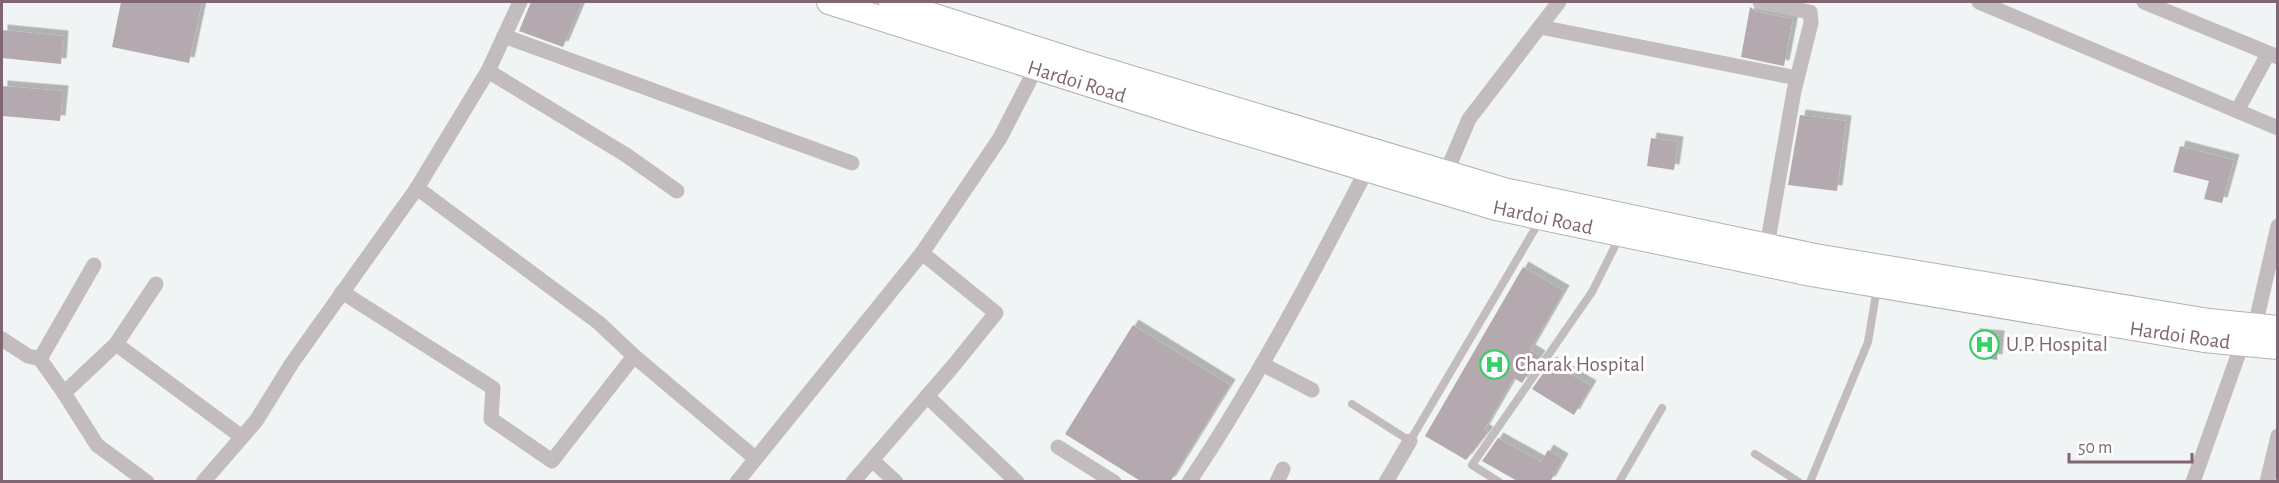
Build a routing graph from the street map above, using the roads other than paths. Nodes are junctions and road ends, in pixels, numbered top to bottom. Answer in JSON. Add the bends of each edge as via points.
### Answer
{"nodes":[{"id":1,"x":520,"y":2,"type":"edge"},
{"id":2,"x":829,"y":2,"type":"edge"},
{"id":3,"x":891,"y":2,"type":"edge"},
{"id":4,"x":1559,"y":2,"type":"edge"},
{"id":5,"x":1760,"y":2,"type":"edge"},
{"id":6,"x":1979,"y":2,"type":"edge"},
{"id":7,"x":2149,"y":3,"type":"edge"},
{"id":8,"x":1540,"y":27,"type":"junction"},
{"id":9,"x":504,"y":36,"type":"junction"},
{"id":10,"x":2273,"y":56,"type":"edge"},
{"id":11,"x":1036,"y":68,"type":"junction"},
{"id":12,"x":488,"y":71,"type":"junction"},
{"id":13,"x":1075,"y":71,"type":"junction"},
{"id":14,"x":1797,"y":78,"type":"junction"},
{"id":15,"x":2237,"y":111,"type":"junction"},
{"id":16,"x":2277,"y":128,"type":"edge"},
{"id":17,"x":852,"y":163,"type":"dead end"},
{"id":18,"x":1367,"y":170,"type":"junction"},
{"id":19,"x":1442,"y":182,"type":"junction"},
{"id":20,"x":417,"y":188,"type":"junction"},
{"id":21,"x":677,"y":191,"type":"dead end"},
{"id":22,"x":1544,"y":208,"type":"junction"},
{"id":23,"x":2277,"y":226,"type":"edge"},
{"id":24,"x":1621,"y":234,"type":"junction"},
{"id":25,"x":1767,"y":246,"type":"junction"},
{"id":26,"x":922,"y":253,"type":"junction"},
{"id":27,"x":94,"y":265,"type":"dead end"},
{"id":28,"x":156,"y":284,"type":"dead end"},
{"id":29,"x":1877,"y":285,"type":"junction"},
{"id":30,"x":342,"y":292,"type":"junction"},
{"id":31,"x":2258,"y":332,"type":"edge"},
{"id":32,"x":2,"y":339,"type":"edge"},
{"id":33,"x":116,"y":344,"type":"junction"},
{"id":34,"x":2277,"y":347,"type":"edge"},
{"id":35,"x":634,"y":356,"type":"junction"},
{"id":36,"x":40,"y":359,"type":"junction"},
{"id":37,"x":1262,"y":364,"type":"junction"},
{"id":38,"x":1312,"y":390,"type":"dead end"},
{"id":39,"x":64,"y":393,"type":"junction"},
{"id":40,"x":927,"y":396,"type":"junction"},
{"id":41,"x":1352,"y":404,"type":"dead end"},
{"id":42,"x":1662,"y":408,"type":"dead end"},
{"id":43,"x":2277,"y":436,"type":"edge"},
{"id":44,"x":242,"y":437,"type":"junction"},
{"id":45,"x":1410,"y":441,"type":"junction"},
{"id":46,"x":1058,"y":447,"type":"dead end"},
{"id":47,"x":1755,"y":454,"type":"dead end"},
{"id":48,"x":755,"y":458,"type":"junction"},
{"id":49,"x":872,"y":460,"type":"junction"},
{"id":50,"x":147,"y":482,"type":"edge"},
{"id":51,"x":203,"y":482,"type":"edge"},
{"id":52,"x":737,"y":482,"type":"edge"},
{"id":53,"x":853,"y":482,"type":"edge"},
{"id":54,"x":896,"y":482,"type":"edge"},
{"id":55,"x":1017,"y":482,"type":"edge"},
{"id":56,"x":1114,"y":482,"type":"edge"},
{"id":57,"x":1189,"y":482,"type":"edge"},
{"id":58,"x":1386,"y":482,"type":"edge"},
{"id":59,"x":1499,"y":482,"type":"edge"},
{"id":60,"x":1618,"y":482,"type":"edge"},
{"id":61,"x":1799,"y":482,"type":"edge"},
{"id":62,"x":1810,"y":482,"type":"edge"},
{"id":63,"x":2193,"y":482,"type":"edge"},
{"id":64,"x":2266,"y":482,"type":"edge"}],
"edges":[{"from":1,"to":9,"type":"street"},
{"from":2,"to":11,"type":"main road","name":"Hardoi Road"},
{"from":3,"to":13,"type":"main road","name":"Hardoi Road"},
{"from":4,"to":8,"type":"street"},
{"from":5,"to":14,"type":"street","via":[[1810,12],[1811,23]]},
{"from":6,"to":15,"type":"street"},
{"from":7,"to":10,"type":"street"},
{"from":8,"to":14,"type":"street"},
{"from":8,"to":19,"type":"street","via":[[1470,119]]},
{"from":9,"to":12,"type":"street"},
{"from":9,"to":17,"type":"street"},
{"from":10,"to":15,"type":"street"},
{"from":11,"to":13,"type":"main road","name":"Hardoi Road"},
{"from":11,"to":26,"type":"street","via":[[1000,138]]},
{"from":12,"to":20,"type":"street"},
{"from":12,"to":21,"type":"street"},
{"from":13,"to":18,"type":"main road","name":"Hardoi Road"},
{"from":13,"to":19,"type":"main road","name":"Hardoi Road"},
{"from":14,"to":25,"type":"street"},
{"from":15,"to":16,"type":"street"},
{"from":18,"to":19,"type":"main road","name":"Hardoi Road"},
{"from":18,"to":37,"type":"street"},
{"from":19,"to":22,"type":"main road","name":"Hardoi Road","via":[[1504,190]]},
{"from":20,"to":30,"type":"street"},
{"from":20,"to":35,"type":"street","via":[[598,323]]},
{"from":22,"to":24,"type":"main road","name":"Hardoi Road"},
{"from":22,"to":25,"type":"main road","name":"Hardoi Road"},
{"from":22,"to":45,"type":"lane"},
{"from":23,"to":31,"type":"street"},
{"from":24,"to":29,"type":"main road","name":"Hardoi Road"},
{"from":24,"to":59,"type":"lane","via":[[1592,292],[1472,465]]},
{"from":25,"to":31,"type":"main road","name":"Hardoi Road"},
{"from":26,"to":40,"type":"street","via":[[996,313]]},
{"from":26,"to":48,"type":"street"},
{"from":27,"to":36,"type":"street"},
{"from":28,"to":33,"type":"street"},
{"from":29,"to":31,"type":"main road","name":"Hardoi Road","via":[[2204,340]]},
{"from":29,"to":62,"type":"lane","via":[[1868,342]]},
{"from":30,"to":35,"type":"street","via":[[493,388],[491,419],[552,461]]},
{"from":30,"to":44,"type":"street"},
{"from":31,"to":34,"type":"main road","name":"Hardoi Road"},
{"from":31,"to":63,"type":"street"},
{"from":32,"to":36,"type":"street"},
{"from":33,"to":39,"type":"street"},
{"from":33,"to":44,"type":"street"},
{"from":35,"to":48,"type":"street"},
{"from":36,"to":39,"type":"street"},
{"from":37,"to":38,"type":"street"},
{"from":37,"to":57,"type":"street"},
{"from":39,"to":50,"type":"street","via":[[97,446]]},
{"from":40,"to":49,"type":"street"},
{"from":40,"to":55,"type":"street"},
{"from":41,"to":45,"type":"lane"},
{"from":42,"to":60,"type":"lane"},
{"from":43,"to":64,"type":"street"},
{"from":44,"to":51,"type":"street"},
{"from":45,"to":58,"type":"street"},
{"from":46,"to":56,"type":"street"},
{"from":47,"to":61,"type":"lane"},
{"from":48,"to":52,"type":"street"},
{"from":49,"to":53,"type":"street"},
{"from":49,"to":54,"type":"street"}]}
